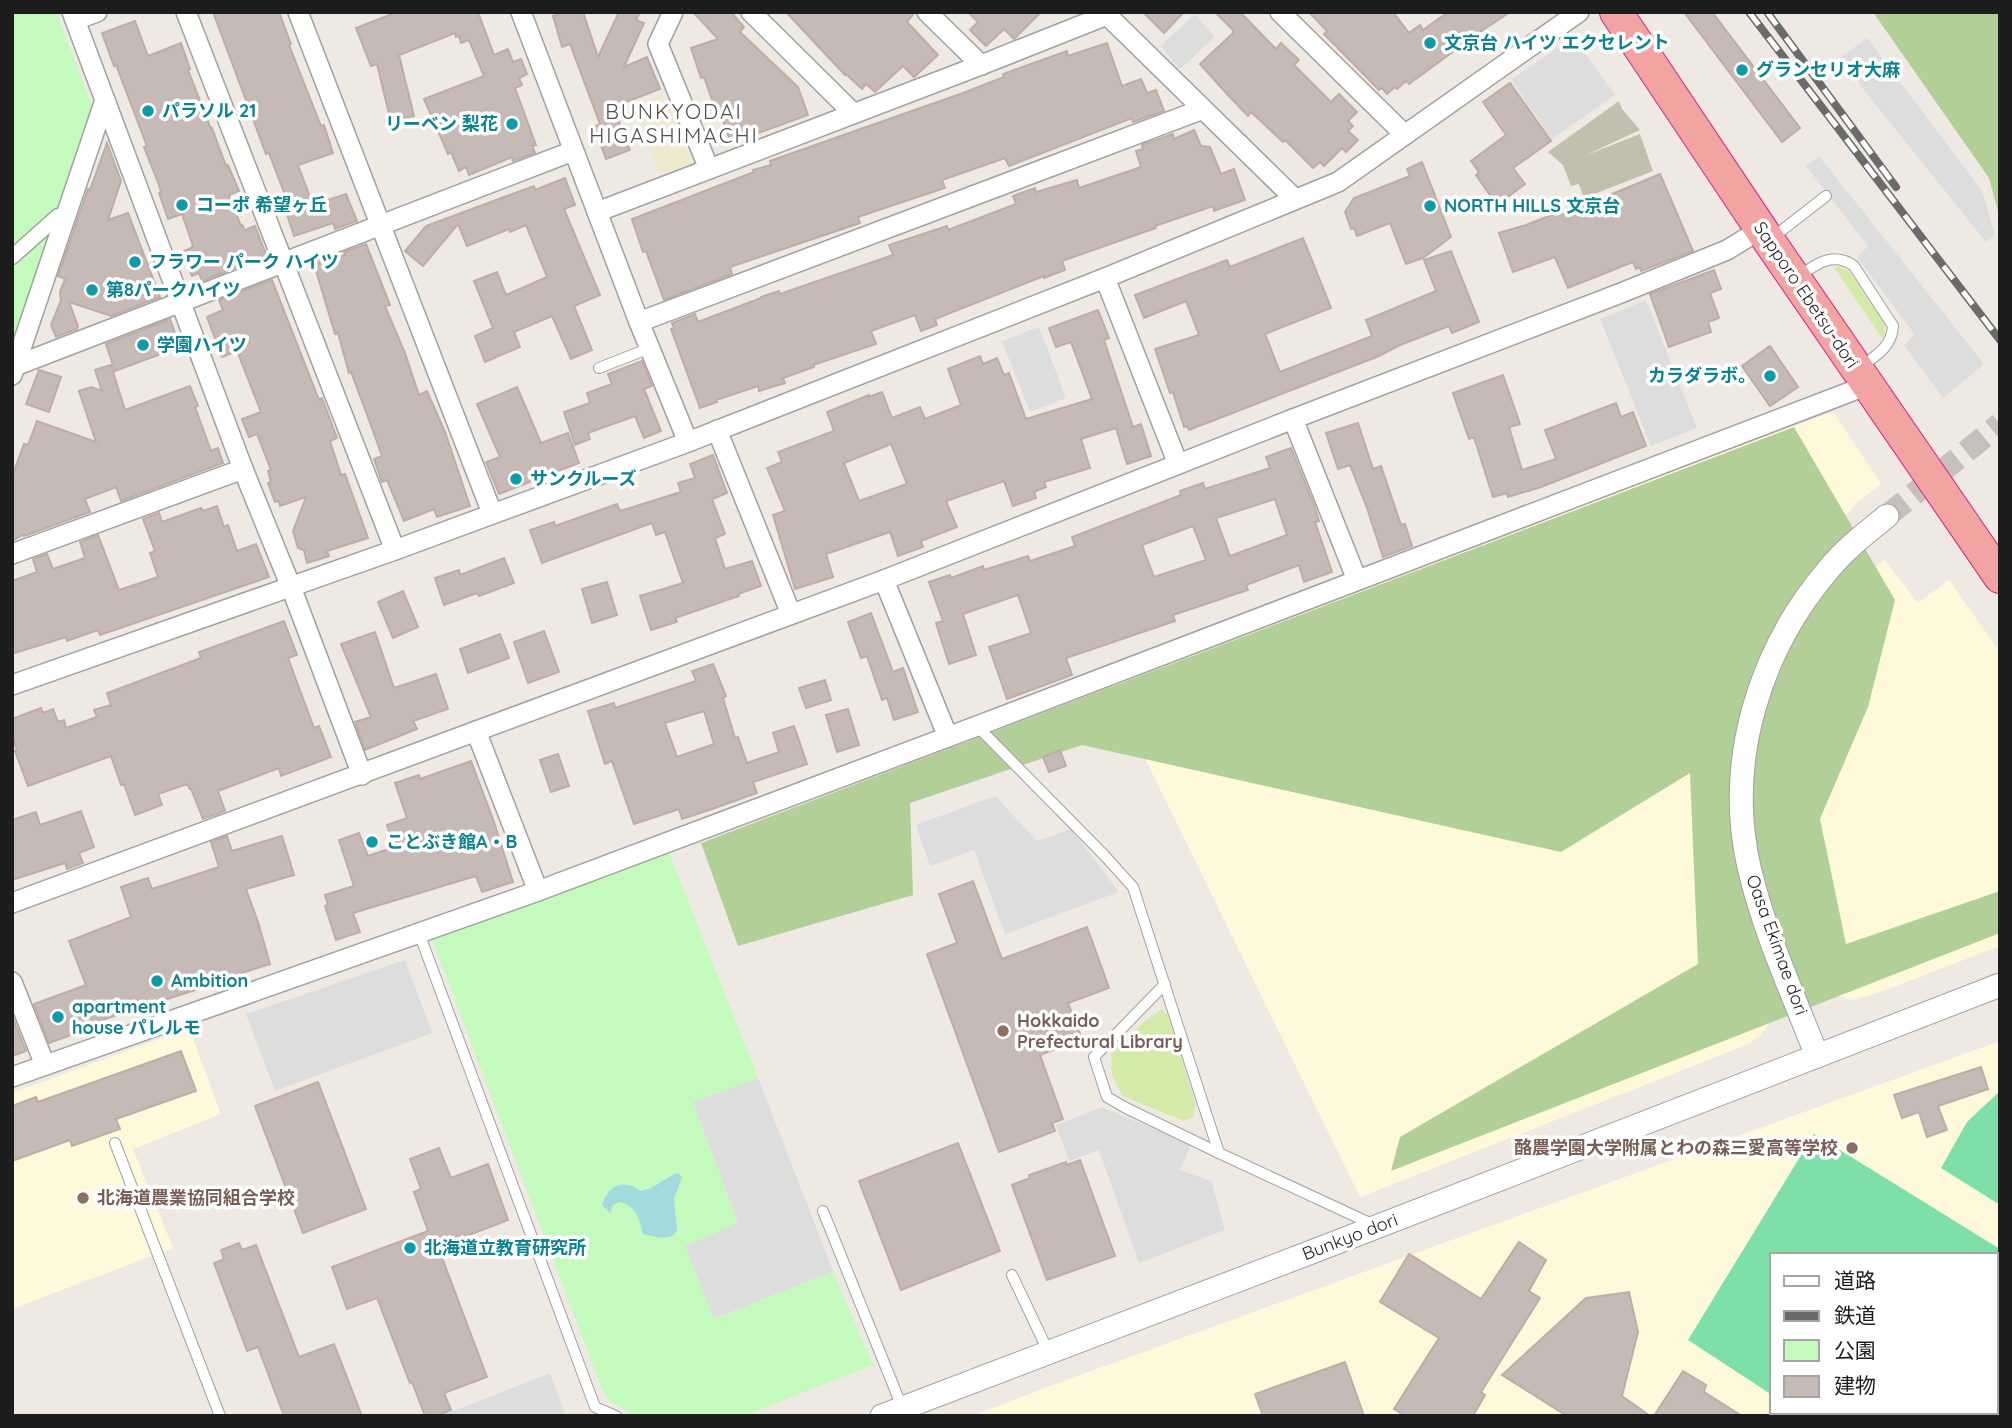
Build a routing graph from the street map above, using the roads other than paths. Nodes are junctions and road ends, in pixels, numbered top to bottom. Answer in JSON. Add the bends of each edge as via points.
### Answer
{"nodes":[{"id":1,"x":97,"y":12,"type":"edge"},
{"id":2,"x":186,"y":12,"type":"edge"},
{"id":3,"x":298,"y":12,"type":"edge"},
{"id":4,"x":521,"y":12,"type":"edge"},
{"id":5,"x":673,"y":12,"type":"edge"},
{"id":6,"x":751,"y":12,"type":"edge"},
{"id":7,"x":928,"y":12,"type":"edge"},
{"id":8,"x":1280,"y":12,"type":"edge"},
{"id":9,"x":1579,"y":12,"type":"edge"},
{"id":10,"x":1616,"y":12,"type":"edge"},
{"id":11,"x":1107,"y":13,"type":"edge"},
{"id":12,"x":73,"y":16,"type":"edge"},
{"id":13,"x":981,"y":65,"type":"junction"},
{"id":14,"x":105,"y":100,"type":"junction"},
{"id":15,"x":1203,"y":109,"type":"junction"},
{"id":16,"x":853,"y":113,"type":"junction"},
{"id":17,"x":1404,"y":134,"type":"junction"},
{"id":18,"x":573,"y":151,"type":"junction"},
{"id":19,"x":709,"y":169,"type":"junction"},
{"id":20,"x":1826,"y":196,"type":"dead end"},
{"id":21,"x":1295,"y":200,"type":"junction"},
{"id":22,"x":597,"y":212,"type":"junction"},
{"id":23,"x":58,"y":216,"type":"dead end"},
{"id":24,"x":380,"y":225,"type":"junction"},
{"id":25,"x":1765,"y":235,"type":"junction"},
{"id":26,"x":12,"y":257,"type":"edge"},
{"id":27,"x":283,"y":263,"type":"junction"},
{"id":28,"x":1105,"y":278,"type":"junction"},
{"id":29,"x":1795,"y":279,"type":"junction"},
{"id":30,"x":180,"y":302,"type":"junction"},
{"id":31,"x":639,"y":322,"type":"junction"},
{"id":32,"x":650,"y":348,"type":"junction"},
{"id":33,"x":599,"y":368,"type":"dead end"},
{"id":34,"x":14,"y":371,"type":"edge"},
{"id":35,"x":1863,"y":377,"type":"junction"},
{"id":36,"x":1293,"y":419,"type":"junction"},
{"id":37,"x":717,"y":430,"type":"junction"},
{"id":38,"x":688,"y":442,"type":"junction"},
{"id":39,"x":1178,"y":464,"type":"junction"},
{"id":40,"x":243,"y":469,"type":"junction"},
{"id":41,"x":492,"y":513,"type":"junction"},
{"id":42,"x":1887,"y":516,"type":"tunnel mouth"},
{"id":43,"x":395,"y":550,"type":"junction"},
{"id":44,"x":12,"y":554,"type":"edge"},
{"id":45,"x":2000,"y":577,"type":"edge"},
{"id":46,"x":884,"y":580,"type":"junction"},
{"id":47,"x":1357,"y":580,"type":"junction"},
{"id":48,"x":291,"y":587,"type":"junction"},
{"id":49,"x":791,"y":614,"type":"junction"},
{"id":50,"x":12,"y":685,"type":"edge"},
{"id":51,"x":977,"y":726,"type":"junction"},
{"id":52,"x":476,"y":731,"type":"junction"},
{"id":53,"x":948,"y":737,"type":"junction"},
{"id":54,"x":362,"y":775,"type":"junction"},
{"id":55,"x":538,"y":891,"type":"junction"},
{"id":56,"x":12,"y":903,"type":"edge"},
{"id":57,"x":419,"y":933,"type":"junction"},
{"id":58,"x":12,"y":982,"type":"edge"},
{"id":59,"x":1165,"y":984,"type":"junction"},
{"id":60,"x":2000,"y":985,"type":"edge"},
{"id":61,"x":1817,"y":1056,"type":"junction"},
{"id":62,"x":45,"y":1065,"type":"junction"},
{"id":63,"x":12,"y":1077,"type":"edge"},
{"id":64,"x":115,"y":1143,"type":"dead end"},
{"id":65,"x":1219,"y":1153,"type":"junction"},
{"id":66,"x":823,"y":1211,"type":"dead end"},
{"id":67,"x":1377,"y":1227,"type":"junction"},
{"id":68,"x":1012,"y":1275,"type":"dead end"},
{"id":69,"x":1048,"y":1352,"type":"junction"},
{"id":70,"x":892,"y":1412,"type":"edge"},
{"id":71,"x":220,"y":1416,"type":"edge"},
{"id":72,"x":616,"y":1416,"type":"edge"}],
"edges":[{"from":1,"to":12,"type":"street"},
{"from":2,"to":27,"type":"street"},
{"from":3,"to":24,"type":"street"},
{"from":4,"to":18,"type":"street"},
{"from":5,"to":19,"type":"street","via":[[658,44]]},
{"from":6,"to":16,"type":"street"},
{"from":7,"to":13,"type":"street"},
{"from":8,"to":17,"type":"street"},
{"from":9,"to":17,"type":"street"},
{"from":10,"to":25,"type":"highway","name":"Sapporo Ebetsu-dori"},
{"from":11,"to":13,"type":"street"},
{"from":11,"to":15,"type":"street"},
{"from":12,"to":14,"type":"street"},
{"from":13,"to":16,"type":"street"},
{"from":14,"to":30,"type":"street"},
{"from":14,"to":34,"type":"street"},
{"from":15,"to":21,"type":"street"},
{"from":15,"to":31,"type":"street"},
{"from":16,"to":19,"type":"street"},
{"from":17,"to":21,"type":"street","via":[[1338,182]]},
{"from":18,"to":22,"type":"street"},
{"from":18,"to":24,"type":"street"},
{"from":19,"to":22,"type":"street"},
{"from":20,"to":25,"type":"lane"},
{"from":21,"to":28,"type":"street"},
{"from":22,"to":31,"type":"street"},
{"from":23,"to":26,"type":"street"},
{"from":24,"to":27,"type":"street"},
{"from":24,"to":41,"type":"street"},
{"from":25,"to":29,"type":"highway","name":"Sapporo Ebetsu-dori"},
{"from":25,"to":36,"type":"street"},
{"from":27,"to":30,"type":"street"},
{"from":27,"to":43,"type":"street"},
{"from":28,"to":37,"type":"street"},
{"from":28,"to":39,"type":"street"},
{"from":29,"to":35,"type":"highway","name":"Sapporo Ebetsu-dori"},
{"from":29,"to":35,"type":"lane","via":[[1823,260],[1846,260],[1854,266],[1893,326],[1893,336]]},
{"from":30,"to":34,"type":"street"},
{"from":30,"to":40,"type":"street"},
{"from":31,"to":32,"type":"street"},
{"from":32,"to":33,"type":"lane"},
{"from":32,"to":38,"type":"street"},
{"from":35,"to":45,"type":"highway","name":"Sapporo Ebetsu-dori"},
{"from":35,"to":47,"type":"street"},
{"from":36,"to":39,"type":"street"},
{"from":36,"to":47,"type":"street"},
{"from":37,"to":38,"type":"street"},
{"from":37,"to":49,"type":"street"},
{"from":38,"to":41,"type":"street"},
{"from":39,"to":46,"type":"street"},
{"from":40,"to":44,"type":"street"},
{"from":40,"to":48,"type":"street"},
{"from":41,"to":43,"type":"street"},
{"from":42,"to":61,"type":"street","name":"Oasa Ekimae dori","via":[[1828,569],[1788,628],[1755,702],[1742,763],[1741,817],[1749,866],[1766,925]]},
{"from":43,"to":48,"type":"street"},
{"from":46,"to":49,"type":"street"},
{"from":46,"to":53,"type":"street"},
{"from":47,"to":51,"type":"street"},
{"from":48,"to":50,"type":"street"},
{"from":48,"to":54,"type":"street"},
{"from":49,"to":52,"type":"street"},
{"from":51,"to":53,"type":"street"},
{"from":51,"to":59,"type":"lane","via":[[1133,887]]},
{"from":52,"to":54,"type":"street"},
{"from":52,"to":55,"type":"street"},
{"from":53,"to":55,"type":"street"},
{"from":54,"to":56,"type":"street"},
{"from":55,"to":57,"type":"street"},
{"from":57,"to":62,"type":"street"},
{"from":57,"to":72,"type":"lane","via":[[595,1407]]},
{"from":58,"to":62,"type":"street"},
{"from":59,"to":65,"type":"lane"},
{"from":59,"to":65,"type":"lane","via":[[1094,1057],[1098,1070],[1107,1097]]},
{"from":60,"to":61,"type":"street"},
{"from":61,"to":67,"type":"street","name":"Bunkyo dori"},
{"from":62,"to":63,"type":"street"},
{"from":64,"to":71,"type":"lane"},
{"from":65,"to":67,"type":"lane"},
{"from":66,"to":70,"type":"lane"},
{"from":67,"to":69,"type":"street","name":"Bunkyo dori"},
{"from":68,"to":69,"type":"lane"},
{"from":69,"to":70,"type":"street","name":"Bunkyo dori"}]}
